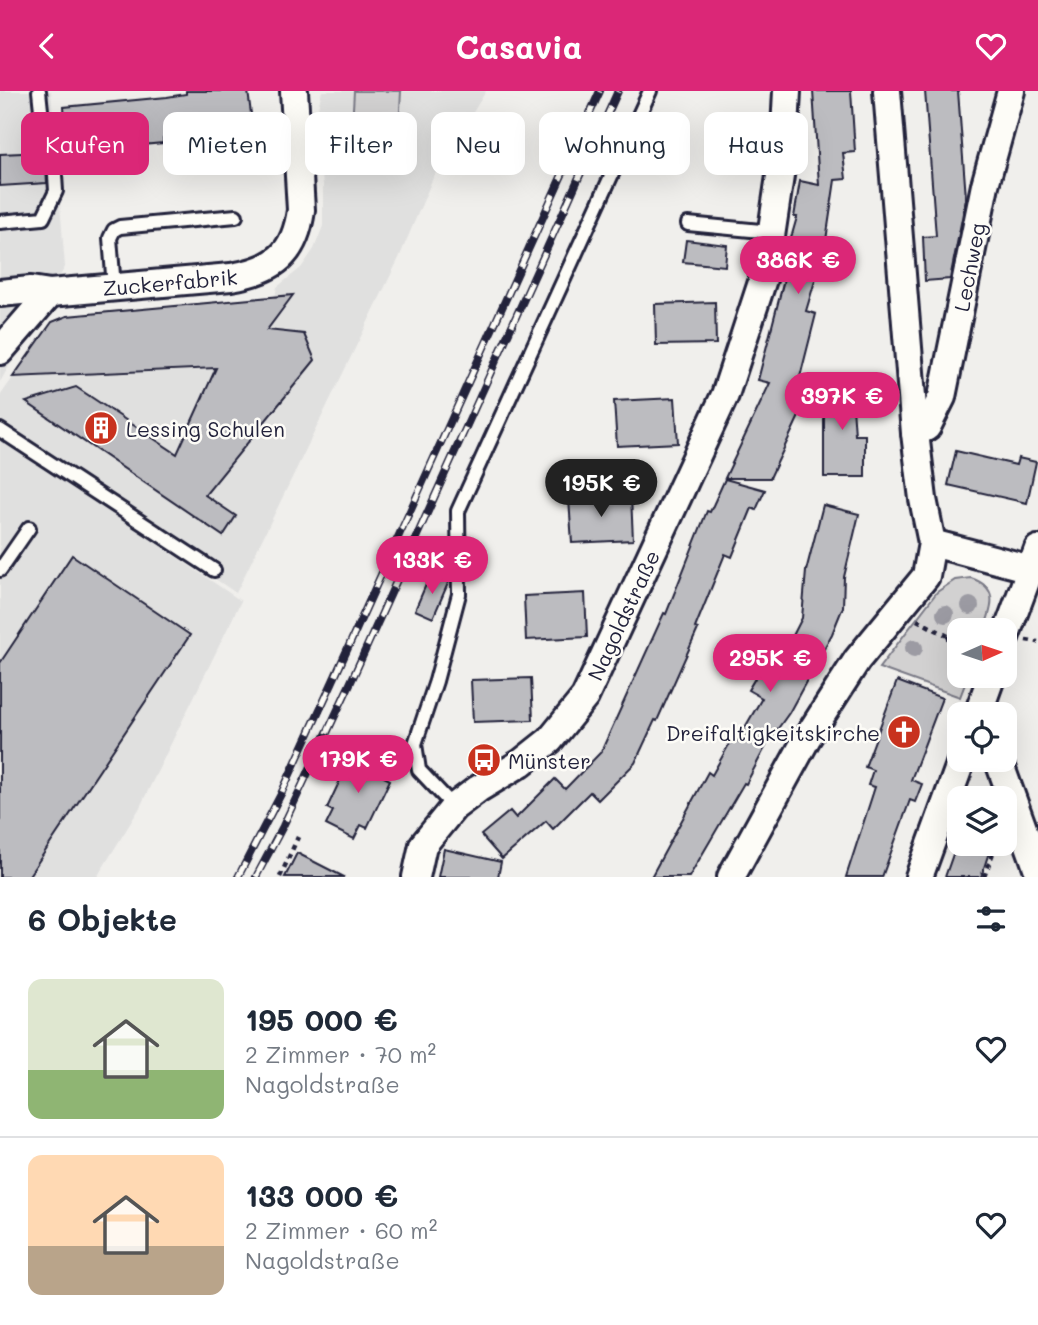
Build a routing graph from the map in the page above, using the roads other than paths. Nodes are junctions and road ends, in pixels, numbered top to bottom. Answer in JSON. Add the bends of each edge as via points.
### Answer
{"nodes":[{"id":1,"x":39,"y":91,"type":"edge"},
{"id":2,"x":294,"y":91,"type":"edge"},
{"id":3,"x":650,"y":91,"type":"edge"},
{"id":4,"x":786,"y":91,"type":"edge"},
{"id":5,"x":887,"y":91,"type":"edge"},
{"id":6,"x":1011,"y":91,"type":"edge"},
{"id":7,"x":236,"y":216,"type":"dead end"},
{"id":8,"x":0,"y":222,"type":"edge"},
{"id":9,"x":688,"y":224,"type":"dead end"},
{"id":10,"x":772,"y":232,"type":"junction"},
{"id":11,"x":114,"y":287,"type":"junction"},
{"id":12,"x":0,"y":293,"type":"edge"},
{"id":13,"x":50,"y":293,"type":"junction"},
{"id":14,"x":0,"y":351,"type":"edge"},
{"id":15,"x":0,"y":430,"type":"edge"},
{"id":16,"x":915,"y":433,"type":"junction"},
{"id":17,"x":29,"y":528,"type":"dead end"},
{"id":18,"x":932,"y":544,"type":"junction"},
{"id":19,"x":1034,"y":559,"type":"edge"},
{"id":20,"x":0,"y":570,"type":"edge"},
{"id":21,"x":214,"y":570,"type":"dead end"},
{"id":22,"x":1012,"y":618,"type":"edge"},
{"id":23,"x":957,"y":772,"type":"edge"},
{"id":24,"x":1003,"y":772,"type":"edge"},
{"id":25,"x":454,"y":807,"type":"junction"},
{"id":26,"x":1038,"y":870,"type":"edge"},
{"id":27,"x":416,"y":877,"type":"edge"},
{"id":28,"x":731,"y":877,"type":"edge"},
{"id":29,"x":919,"y":877,"type":"edge"}],
"edges":[{"from":1,"to":8,"type":"lane","via":[[43,129],[54,143],[56,191],[43,218]]},
{"from":2,"to":11,"type":"street","name":"Zuckerfabrik","via":[[301,210],[296,234],[284,254],[252,274]]},
{"from":3,"to":25,"type":"lane","via":[[458,511],[459,594],[415,744],[419,770]]},
{"from":4,"to":10,"type":"street","name":"Nagoldstraße","via":[[784,149]]},
{"from":5,"to":16,"type":"street"},
{"from":6,"to":16,"type":"street","name":"Lechweg","via":[[985,185],[942,397],[927,427]]},
{"from":7,"to":11,"type":"lane","via":[[114,230],[110,238]]},
{"from":9,"to":10,"type":"lane"},
{"from":10,"to":25,"type":"street","name":"Nagoldstraße","via":[[766,270],[725,395],[585,697],[550,740]]},
{"from":11,"to":13,"type":"street","name":"Zuckerfabrik"},
{"from":12,"to":13,"type":"street","name":"Zuckerfabrik"},
{"from":13,"to":14,"type":"street"},
{"from":15,"to":21,"type":"lane"},
{"from":16,"to":18,"type":"street"},
{"from":17,"to":20,"type":"lane"},
{"from":18,"to":19,"type":"street"},
{"from":18,"to":28,"type":"street","via":[[926,576],[857,660],[814,727]]},
{"from":19,"to":22,"type":"street"},
{"from":23,"to":29,"type":"street"},
{"from":24,"to":26,"type":"street"},
{"from":25,"to":27,"type":"street","name":"Nagoldstraße","via":[[423,845]]}]}
